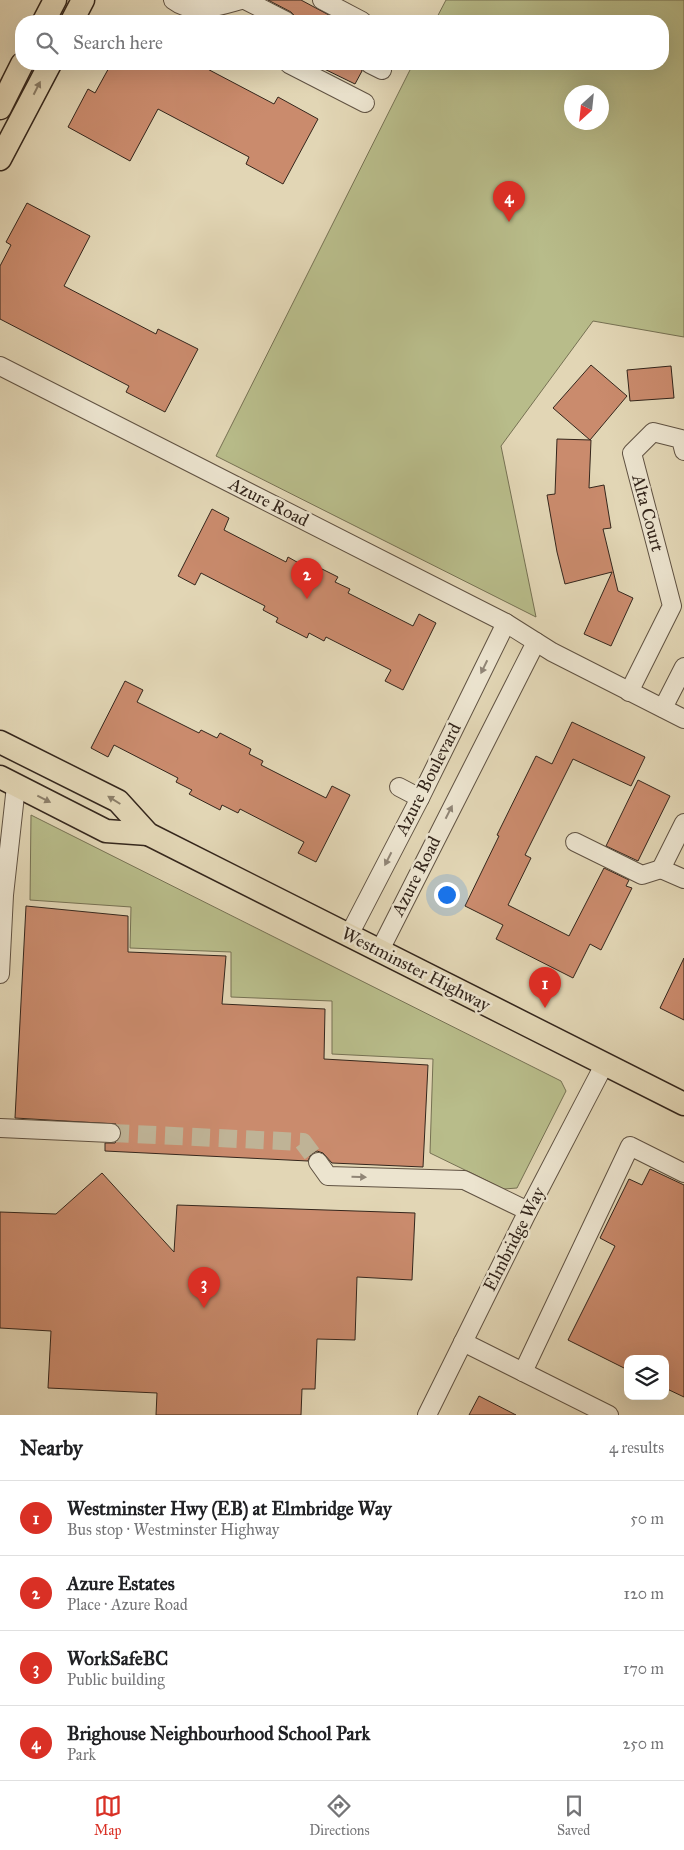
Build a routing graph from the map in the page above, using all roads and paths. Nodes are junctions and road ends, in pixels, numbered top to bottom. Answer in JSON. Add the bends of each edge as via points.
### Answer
{"nodes":[{"id":1,"x":54,"y":0,"type":"edge"},
{"id":2,"x":83,"y":0,"type":"edge"},
{"id":3,"x":173,"y":0,"type":"edge"},
{"id":4,"x":243,"y":0,"type":"edge"},
{"id":5,"x":322,"y":0,"type":"edge"},
{"id":6,"x":47,"y":15,"type":"edge"},
{"id":7,"x":75,"y":15,"type":"edge"},
{"id":8,"x":206,"y":15,"type":"edge"},
{"id":9,"x":211,"y":15,"type":"edge"},
{"id":10,"x":274,"y":15,"type":"edge"},
{"id":11,"x":351,"y":15,"type":"edge"},
{"id":12,"x":19,"y":70,"type":"edge"},
{"id":13,"x":47,"y":70,"type":"edge"},
{"id":14,"x":301,"y":70,"type":"edge"},
{"id":15,"x":1,"y":103,"type":"edge"},
{"id":16,"x":365,"y":103,"type":"dead end"},
{"id":17,"x":24,"y":112,"type":"junction"},
{"id":18,"x":0,"y":159,"type":"edge"},
{"id":19,"x":0,"y":366,"type":"edge"},
{"id":20,"x":684,"y":451,"type":"edge"},
{"id":21,"x":506,"y":623,"type":"junction"},
{"id":22,"x":536,"y":642,"type":"junction"},
{"id":23,"x":684,"y":667,"type":"edge"},
{"id":24,"x":629,"y":692,"type":"junction"},
{"id":25,"x":663,"y":708,"type":"junction"},
{"id":26,"x":684,"y":719,"type":"edge"},
{"id":27,"x":0,"y":742,"type":"edge"},
{"id":28,"x":8,"y":782,"type":"edge"},
{"id":29,"x":399,"y":786,"type":"dead end"},
{"id":30,"x":420,"y":798,"type":"junction"},
{"id":31,"x":684,"y":823,"type":"edge"},
{"id":32,"x":148,"y":834,"type":"junction"},
{"id":33,"x":575,"y":842,"type":"dead end"},
{"id":34,"x":661,"y":869,"type":"junction"},
{"id":35,"x":684,"y":879,"type":"edge"},
{"id":36,"x":2,"y":895,"type":"edge"},
{"id":37,"x":349,"y":934,"type":"junction"},
{"id":38,"x":380,"y":950,"type":"junction"},
{"id":39,"x":0,"y":974,"type":"edge"},
{"id":40,"x":604,"y":1065,"type":"junction"},
{"id":41,"x":684,"y":1104,"type":"edge"},
{"id":42,"x":0,"y":1128,"type":"edge"},
{"id":43,"x":111,"y":1133,"type":"tunnel mouth"},
{"id":44,"x":318,"y":1162,"type":"tunnel mouth"},
{"id":45,"x":684,"y":1173,"type":"edge"},
{"id":46,"x":528,"y":1211,"type":"junction"},
{"id":47,"x":463,"y":1342,"type":"junction"},
{"id":48,"x":523,"y":1372,"type":"junction"},
{"id":49,"x":428,"y":1415,"type":"edge"},
{"id":50,"x":609,"y":1415,"type":"edge"}],
"edges":[{"from":1,"to":6,"type":"main road"},
{"from":2,"to":7,"type":"main road"},
{"from":3,"to":8,"type":"street"},
{"from":4,"to":9,"type":"street"},
{"from":4,"to":10,"type":"street"},
{"from":5,"to":11,"type":"street"},
{"from":12,"to":15,"type":"main road"},
{"from":17,"to":13,"type":"main road","one_way":true},
{"from":14,"to":16,"type":"street"},
{"from":15,"to":17,"type":"street"},
{"from":17,"to":18,"type":"main road"},
{"from":19,"to":21,"type":"street","name":"Azure Road"},
{"from":20,"to":24,"type":"street","name":"Alta Court","via":[[681,439],[653,432],[632,453],[672,606]]},
{"from":21,"to":22,"type":"street","name":"Azure Road"},
{"from":21,"to":30,"type":"street","name":"Azure Boulevard","one_way":true},
{"from":22,"to":24,"type":"street","name":"Azure Road"},
{"from":38,"to":22,"type":"street","name":"Azure Road","one_way":true},
{"from":23,"to":25,"type":"street"},
{"from":24,"to":25,"type":"street","name":"Azure Road"},
{"from":25,"to":26,"type":"street","name":"Azure Road"},
{"from":32,"to":27,"type":"main road","name":"Westminster Highway","one_way":true,"via":[[118,801]]},
{"from":28,"to":32,"type":"main road","name":"Westminster Highway","one_way":true,"via":[[106,831]]},
{"from":28,"to":36,"type":"street"},
{"from":29,"to":30,"type":"street"},
{"from":30,"to":37,"type":"street","name":"Azure Boulevard","one_way":true},
{"from":31,"to":34,"type":"street"},
{"from":32,"to":37,"type":"main road","name":"Westminster Highway"},
{"from":33,"to":34,"type":"street","via":[[642,875]]},
{"from":34,"to":35,"type":"street"},
{"from":36,"to":39,"type":"street"},
{"from":37,"to":38,"type":"main road","name":"Westminster Highway"},
{"from":38,"to":40,"type":"main road","name":"Westminster Highway"},
{"from":40,"to":41,"type":"main road","name":"Westminster Highway"},
{"from":40,"to":46,"type":"street","name":"Elmbridge Way"},
{"from":42,"to":43,"type":"street"},
{"from":44,"to":46,"type":"street","one_way":true,"via":[[328,1176],[464,1180]]},
{"from":45,"to":48,"type":"street","via":[[630,1146]]},
{"from":46,"to":47,"type":"street","name":"Elmbridge Way"},
{"from":47,"to":48,"type":"street"},
{"from":47,"to":49,"type":"street","name":"Elmbridge Way"},
{"from":48,"to":50,"type":"street"}]}
